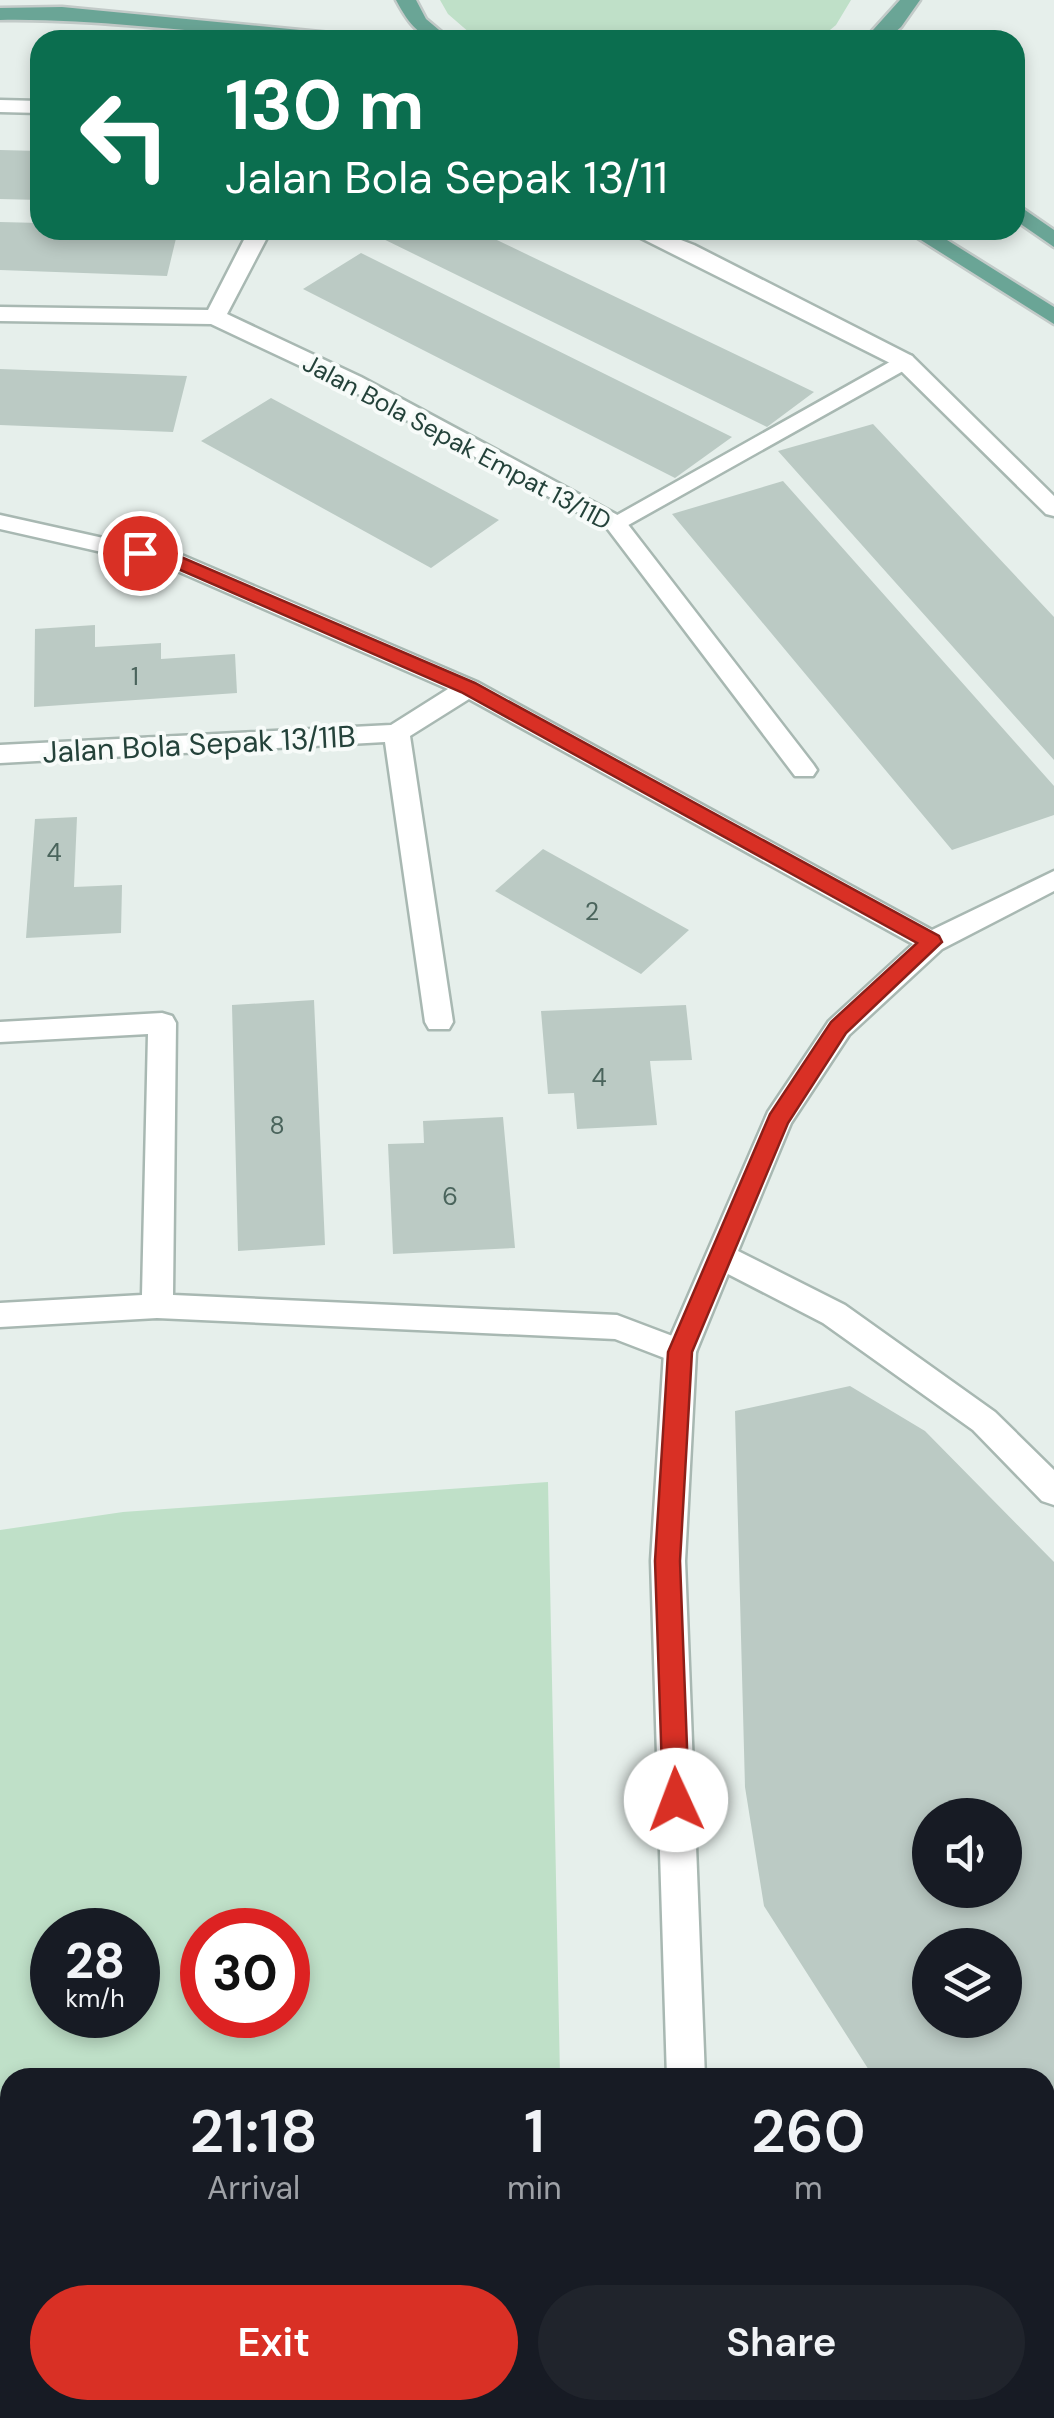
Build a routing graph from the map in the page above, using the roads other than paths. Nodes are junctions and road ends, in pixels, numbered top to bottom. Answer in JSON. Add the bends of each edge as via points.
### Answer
{"nodes":[{"id":1,"x":406,"y":0,"type":"edge"},
{"id":2,"x":910,"y":0,"type":"edge"},
{"id":3,"x":0,"y":14,"type":"edge"},
{"id":4,"x":238,"y":30,"type":"edge"},
{"id":5,"x":428,"y":30,"type":"edge"},
{"id":6,"x":898,"y":30,"type":"edge"},
{"id":7,"x":0,"y":106,"type":"edge"},
{"id":8,"x":30,"y":107,"type":"edge"},
{"id":9,"x":1025,"y":217,"type":"edge"},
{"id":10,"x":255,"y":240,"type":"edge"},
{"id":11,"x":661,"y":240,"type":"edge"},
{"id":12,"x":932,"y":240,"type":"edge"},
{"id":13,"x":1054,"y":241,"type":"edge"},
{"id":14,"x":0,"y":314,"type":"edge"},
{"id":15,"x":214,"y":317,"type":"junction"},
{"id":16,"x":1054,"y":317,"type":"edge"},
{"id":17,"x":904,"y":361,"type":"junction"},
{"id":18,"x":1054,"y":509,"type":"edge"},
{"id":19,"x":0,"y":522,"type":"edge"},
{"id":20,"x":615,"y":523,"type":"junction"},
{"id":21,"x":468,"y":688,"type":"junction"},
{"id":22,"x":398,"y":733,"type":"junction"},
{"id":23,"x":0,"y":754,"type":"edge"},
{"id":24,"x":804,"y":770,"type":"dead end"},
{"id":25,"x":1054,"y":880,"type":"edge"},
{"id":26,"x":932,"y":942,"type":"junction"},
{"id":27,"x":439,"y":1022,"type":"dead end"},
{"id":28,"x":0,"y":1032,"type":"edge"},
{"id":29,"x":723,"y":1257,"type":"junction"},
{"id":30,"x":157,"y":1306,"type":"junction"},
{"id":31,"x":0,"y":1315,"type":"edge"},
{"id":32,"x":680,"y":1352,"type":"junction"},
{"id":33,"x":1054,"y":1491,"type":"edge"},
{"id":34,"x":686,"y":2068,"type":"edge"}],
"edges":[{"from":1,"to":5,"type":"main road"},
{"from":2,"to":6,"type":"main road"},
{"from":3,"to":4,"type":"main road","via":[[62,13]]},
{"from":7,"to":8,"type":"street"},
{"from":9,"to":13,"type":"main road"},
{"from":10,"to":15,"type":"street"},
{"from":11,"to":17,"type":"street"},
{"from":12,"to":16,"type":"main road"},
{"from":14,"to":15,"type":"street","name":"Jalan Bola Sepak Empat 13/11D"},
{"from":15,"to":20,"type":"street","name":"Jalan Bola Sepak Empat 13/11D","via":[[353,382]]},
{"from":17,"to":18,"type":"street"},
{"from":17,"to":20,"type":"street"},
{"from":19,"to":21,"type":"street","via":[[175,561]]},
{"from":20,"to":24,"type":"street","name":"Jalan Bola Sepak Empat 13/11D"},
{"from":21,"to":22,"type":"street"},
{"from":21,"to":26,"type":"street"},
{"from":22,"to":23,"type":"street","name":"Jalan Bola Sepak 13/11B"},
{"from":22,"to":27,"type":"street"},
{"from":25,"to":26,"type":"street"},
{"from":26,"to":29,"type":"street","via":[[839,1028],[778,1120]]},
{"from":28,"to":30,"type":"street","via":[[162,1023]]},
{"from":29,"to":32,"type":"street"},
{"from":29,"to":33,"type":"street","via":[[834,1314],[984,1421]]},
{"from":30,"to":31,"type":"street"},
{"from":30,"to":32,"type":"street","via":[[617,1327]]},
{"from":32,"to":34,"type":"street","via":[[668,1561]]}]}
